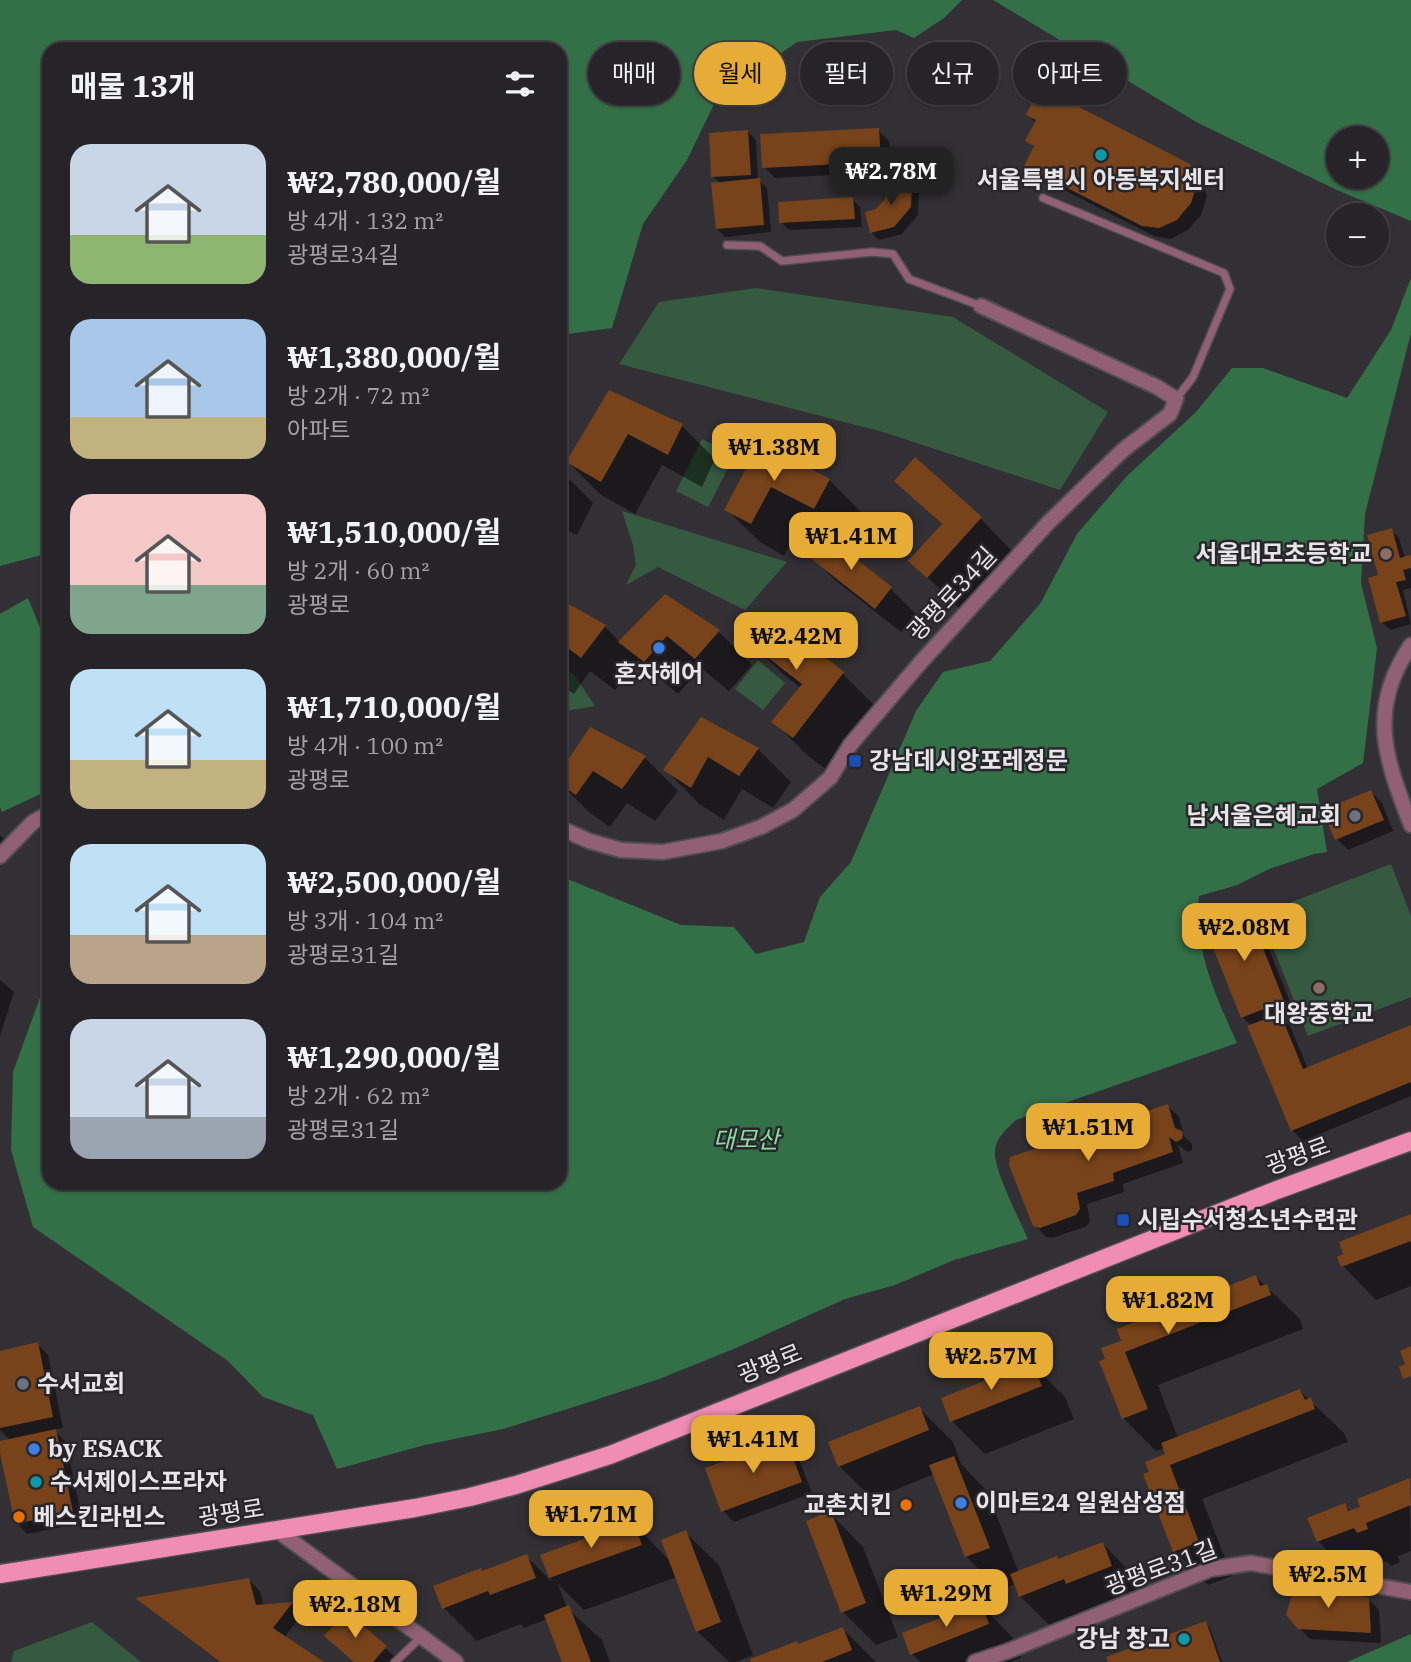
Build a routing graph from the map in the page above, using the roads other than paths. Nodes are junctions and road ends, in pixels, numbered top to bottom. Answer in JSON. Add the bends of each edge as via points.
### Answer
{"nodes":[{"id":1,"x":1043,"y":198,"type":"dead end"},
{"id":2,"x":727,"y":245,"type":"dead end"},
{"id":3,"x":981,"y":306,"type":"joint"},
{"id":4,"x":1176,"y":399,"type":"junction"},
{"id":5,"x":1411,"y":645,"type":"edge"},
{"id":6,"x":42,"y":817,"type":"edge"},
{"id":7,"x":1411,"y":825,"type":"edge"},
{"id":8,"x":567,"y":831,"type":"edge"},
{"id":9,"x":0,"y":856,"type":"edge"},
{"id":10,"x":1411,"y":1141,"type":"edge"},
{"id":11,"x":278,"y":1531,"type":"junction"},
{"id":12,"x":0,"y":1574,"type":"edge"},
{"id":13,"x":1411,"y":1592,"type":"edge"},
{"id":14,"x":420,"y":1637,"type":"junction"},
{"id":15,"x":395,"y":1662,"type":"edge"},
{"id":16,"x":456,"y":1662,"type":"edge"},
{"id":17,"x":975,"y":1662,"type":"edge"}],
"edges":[{"from":1,"to":4,"type":"lane","via":[[1224,273],[1230,289],[1193,377]]},
{"from":2,"to":3,"type":"lane","via":[[760,246],[782,261],[892,254],[909,279]]},
{"from":3,"to":4,"type":"street"},
{"from":4,"to":8,"type":"street","name":"광평로34길","via":[[1170,414],[1123,450],[1048,523],[921,662],[851,744],[830,778],[793,810],[722,841],[663,852],[607,847]]},
{"from":5,"to":7,"type":"street","via":[[1399,662],[1384,716],[1391,774]]},
{"from":6,"to":9,"type":"street"},
{"from":10,"to":11,"type":"main road","name":"광평로","via":[[610,1455],[470,1497]]},
{"from":11,"to":12,"type":"main road","name":"광평로"},
{"from":11,"to":14,"type":"street"},
{"from":13,"to":17,"type":"street","name":"광평로31길","via":[[1251,1563],[1211,1569]]},
{"from":14,"to":15,"type":"lane"},
{"from":14,"to":16,"type":"street"}]}
